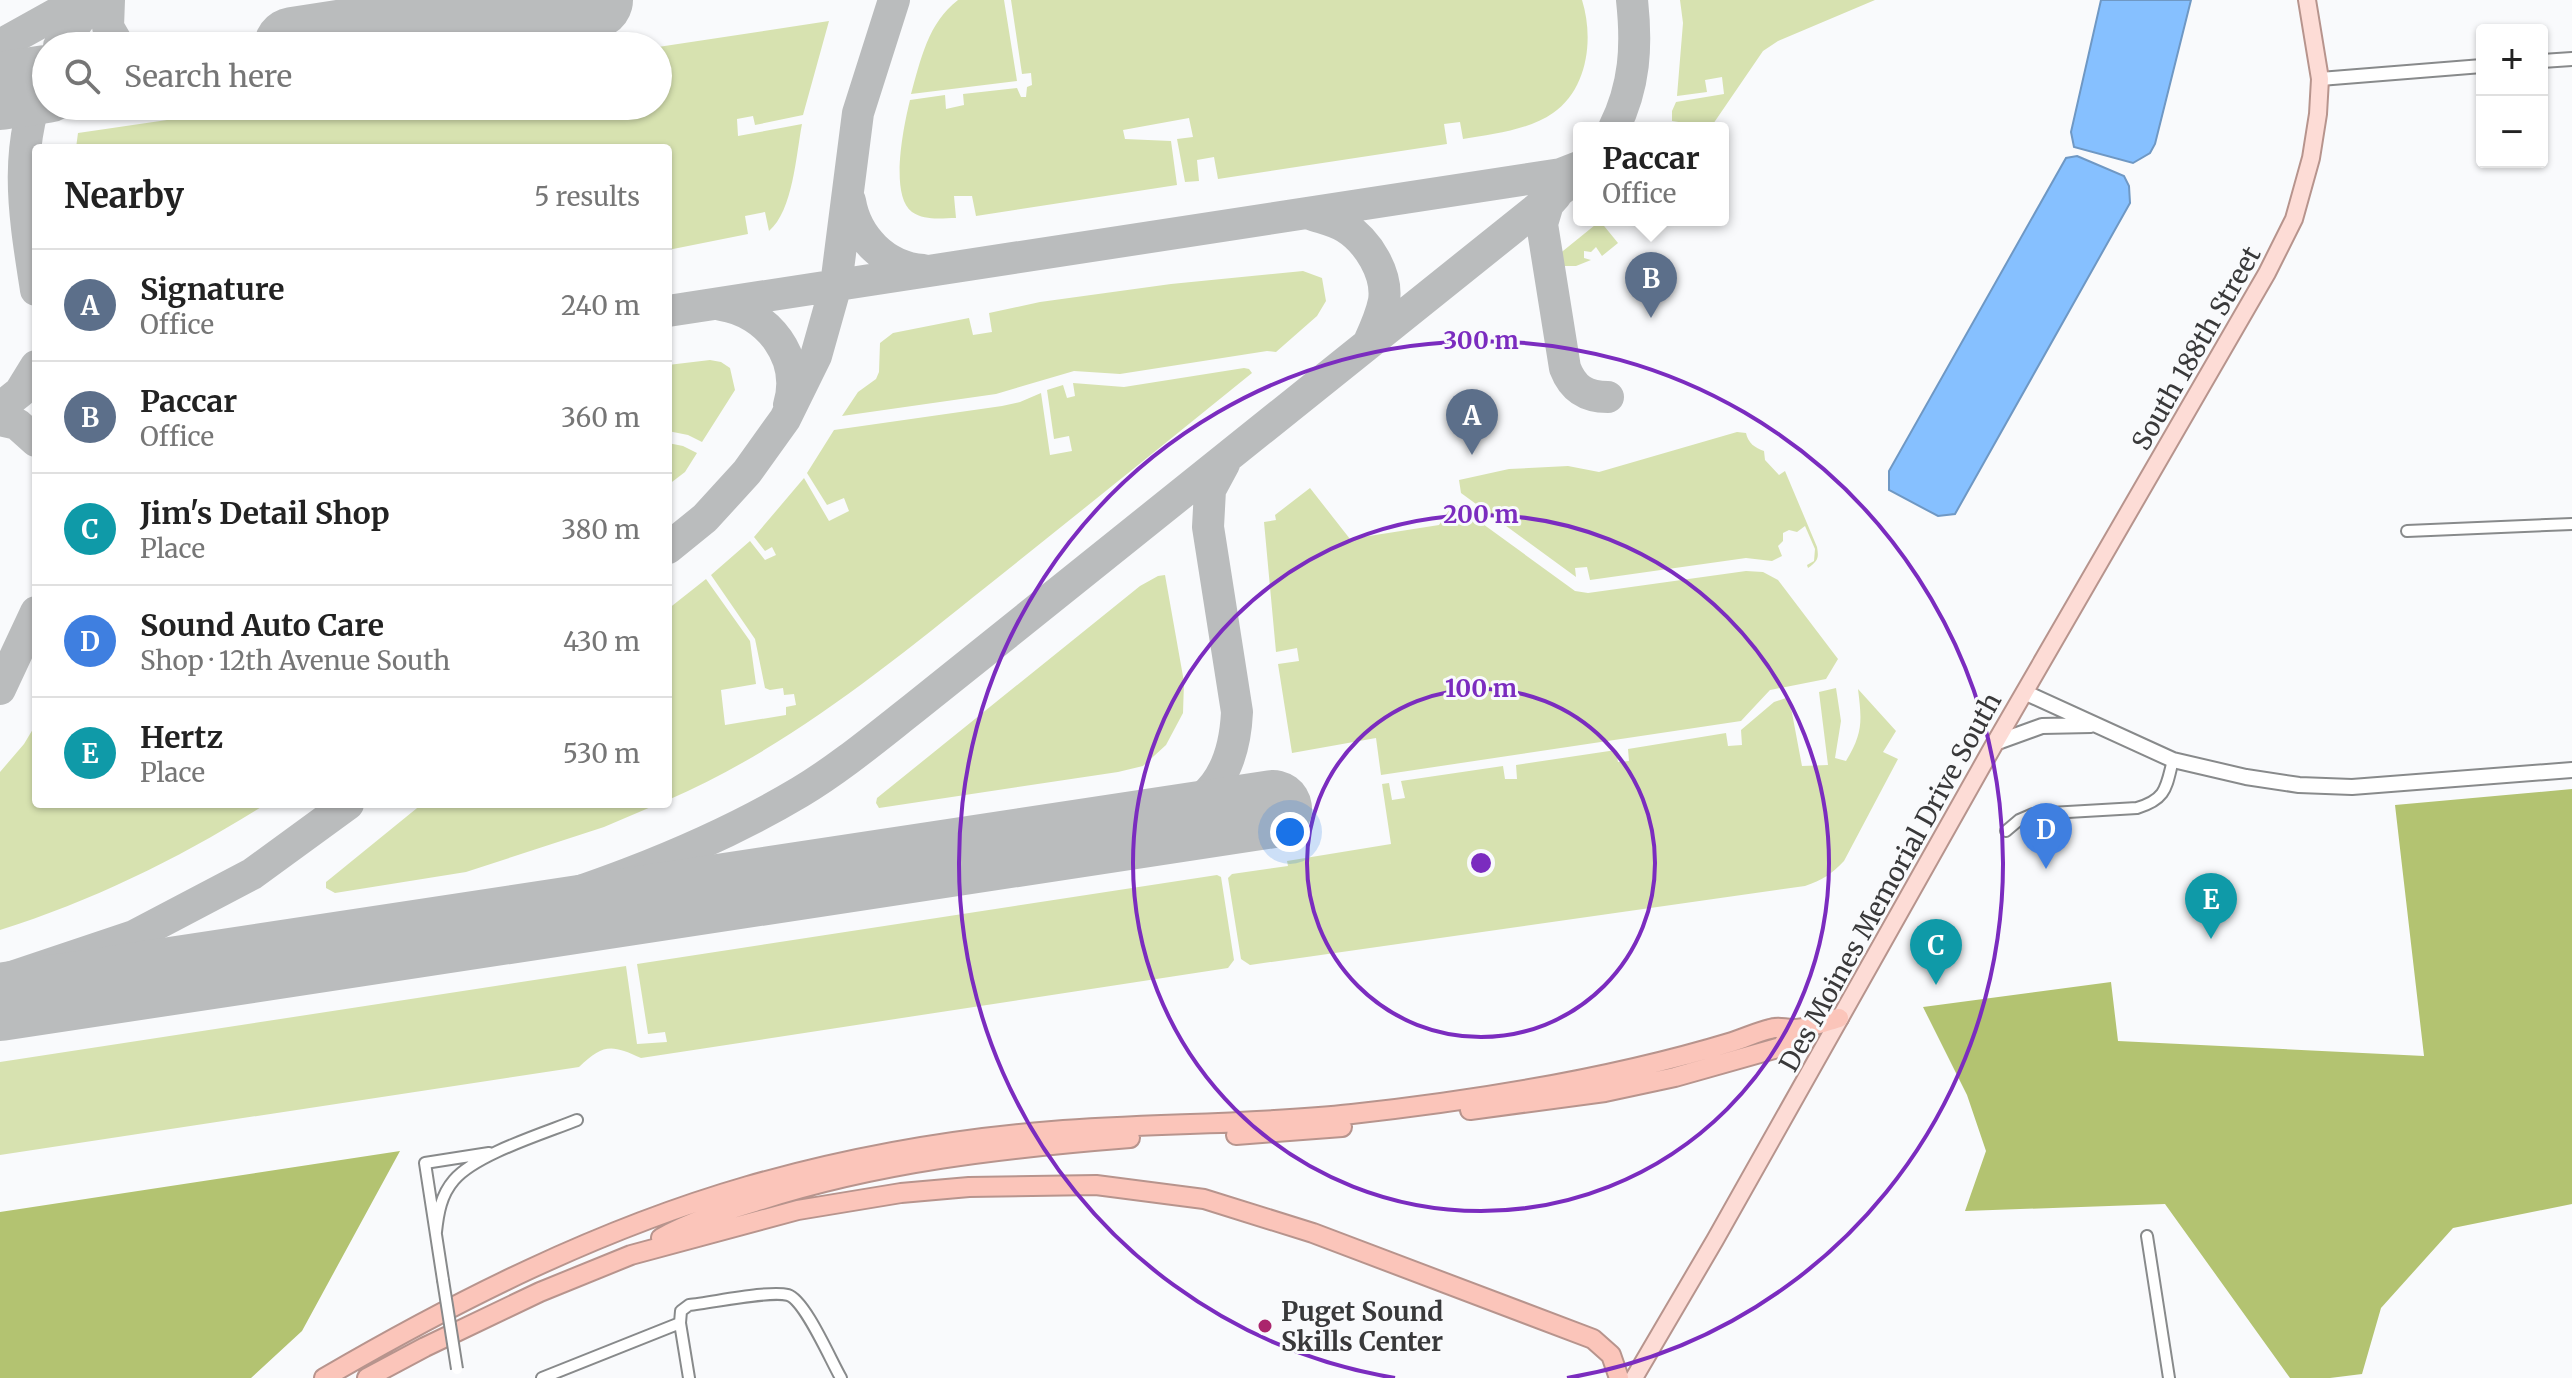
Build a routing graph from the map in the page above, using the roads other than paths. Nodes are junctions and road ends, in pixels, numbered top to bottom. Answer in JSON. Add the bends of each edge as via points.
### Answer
{"nodes":[{"id":1,"x":2307,"y":0,"type":"edge"},
{"id":2,"x":2572,"y":59,"type":"edge"},
{"id":3,"x":2548,"y":61,"type":"edge"},
{"id":4,"x":2476,"y":66,"type":"edge"},
{"id":5,"x":2320,"y":79,"type":"junction"},
{"id":6,"x":2572,"y":524,"type":"edge"},
{"id":7,"x":2407,"y":531,"type":"dead end"},
{"id":8,"x":2024,"y":692,"type":"junction"},
{"id":9,"x":2095,"y":725,"type":"junction"},
{"id":10,"x":1995,"y":743,"type":"junction"},
{"id":11,"x":2173,"y":760,"type":"junction"},
{"id":12,"x":2572,"y":770,"type":"edge"},
{"id":13,"x":2006,"y":831,"type":"dead end"},
{"id":14,"x":1839,"y":1018,"type":"junction"},
{"id":15,"x":1794,"y":1029,"type":"junction"},
{"id":16,"x":577,"y":1120,"type":"dead end"},
{"id":17,"x":498,"y":1152,"type":"junction"},
{"id":18,"x":436,"y":1232,"type":"junction"},
{"id":19,"x":2147,"y":1236,"type":"dead end"},
{"id":20,"x":631,"y":1255,"type":"junction"},
{"id":21,"x":680,"y":1323,"type":"junction"},
{"id":22,"x":457,"y":1369,"type":"dead end"},
{"id":23,"x":324,"y":1378,"type":"edge"},
{"id":24,"x":367,"y":1378,"type":"edge"},
{"id":25,"x":542,"y":1378,"type":"edge"},
{"id":26,"x":689,"y":1378,"type":"edge"},
{"id":27,"x":841,"y":1378,"type":"edge"},
{"id":28,"x":1619,"y":1378,"type":"edge"},
{"id":29,"x":1634,"y":1378,"type":"edge"},
{"id":30,"x":2169,"y":1378,"type":"edge"}],
"edges":[{"from":1,"to":5,"type":"main road","name":"South 188th Street"},
{"from":2,"to":3,"type":"street"},
{"from":4,"to":5,"type":"street"},
{"from":5,"to":8,"type":"main road","name":"South 188th Street","via":[[2311,158],[2294,219]]},
{"from":6,"to":7,"type":"street"},
{"from":8,"to":9,"type":"main road","name":"Des Moines Memorial Drive South"},
{"from":8,"to":10,"type":"main road","name":"Des Moines Memorial Drive South"},
{"from":9,"to":10,"type":"main road","via":[[2042,726]]},
{"from":9,"to":11,"type":"main road","name":"Des Moines Memorial Drive South"},
{"from":10,"to":14,"type":"main road","name":"Des Moines Memorial Drive South"},
{"from":11,"to":12,"type":"main road","name":"Des Moines Memorial Drive South","via":[[2246,777],[2332,787]]},
{"from":11,"to":13,"type":"street","via":[[2165,791],[2150,804],[2033,814]]},
{"from":14,"to":15,"type":"highway"},
{"from":14,"to":29,"type":"main road","name":"Des Moines Memorial Drive South"},
{"from":15,"to":20,"type":"highway","via":[[1781,1047],[1758,1055],[1605,1092],[1338,1127],[1018,1146],[897,1165],[705,1218]]},
{"from":15,"to":23,"type":"highway","via":[[1775,1027],[1655,1061],[1466,1098],[1352,1114],[1020,1134],[839,1164],[752,1185],[631,1226],[497,1284]]},
{"from":16,"to":17,"type":"street"},
{"from":17,"to":18,"type":"street","via":[[455,1178],[439,1209]]},
{"from":17,"to":18,"type":"street","via":[[425,1163]]},
{"from":18,"to":22,"type":"street","bridge":true},
{"from":19,"to":30,"type":"street"},
{"from":20,"to":24,"type":"highway","via":[[540,1292]]},
{"from":20,"to":28,"type":"highway","via":[[798,1210],[901,1193],[1096,1185],[1151,1191],[1204,1199],[1300,1228],[1584,1335],[1606,1349]]},
{"from":21,"to":25,"type":"street"},
{"from":21,"to":26,"type":"street"},
{"from":21,"to":27,"type":"street","via":[[681,1311],[689,1305],[789,1295]]}]}
